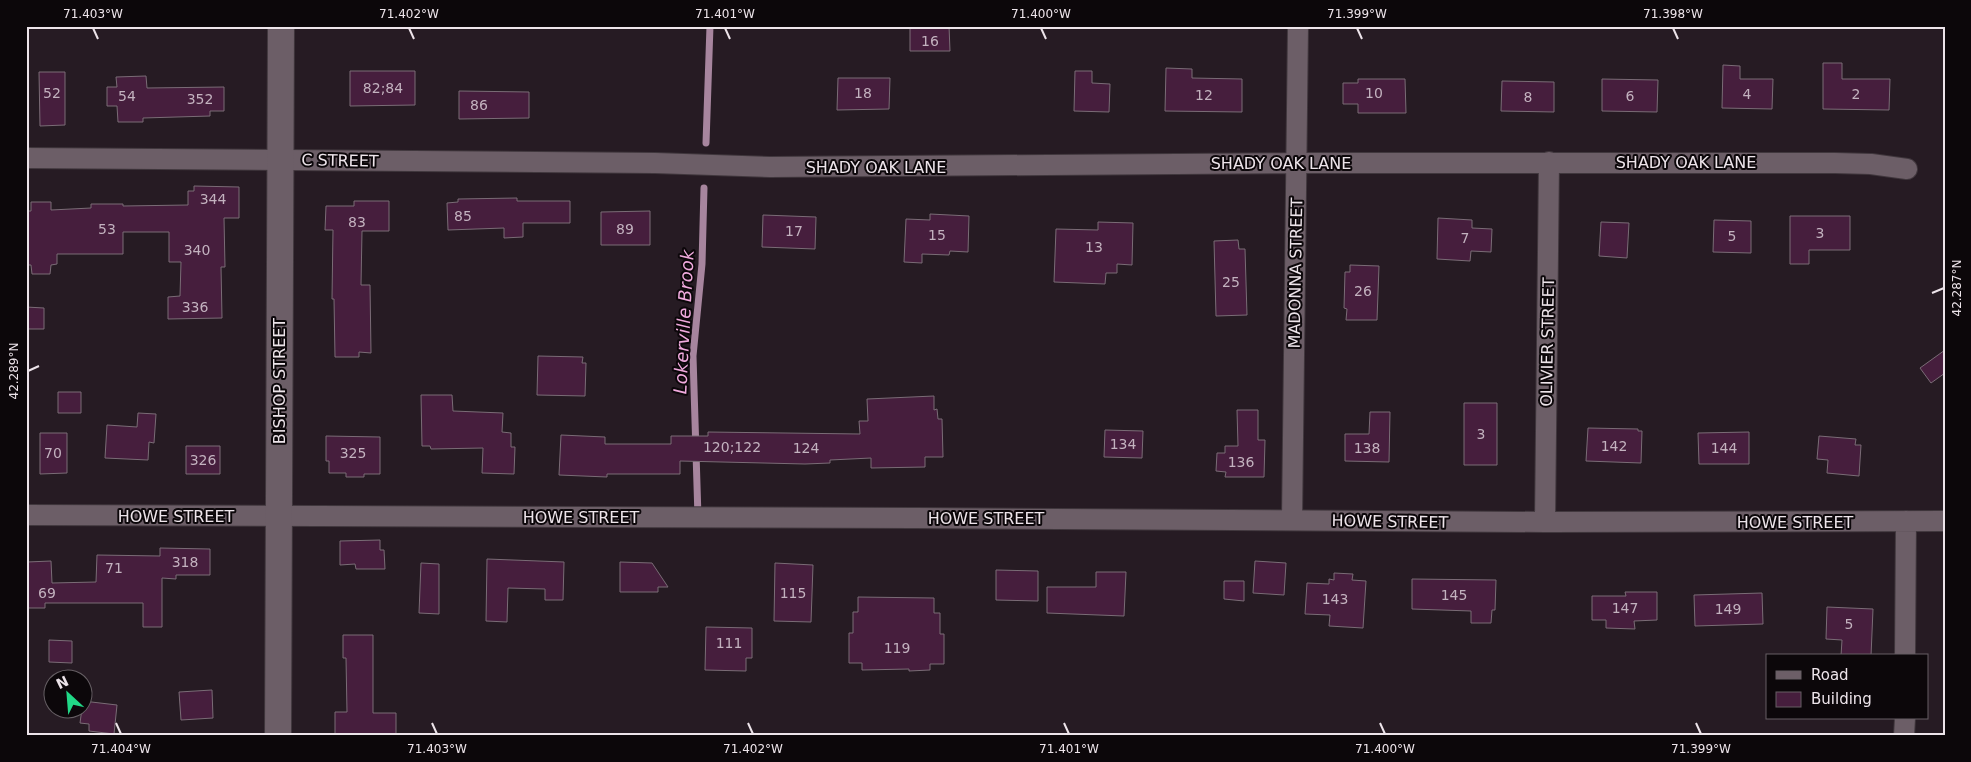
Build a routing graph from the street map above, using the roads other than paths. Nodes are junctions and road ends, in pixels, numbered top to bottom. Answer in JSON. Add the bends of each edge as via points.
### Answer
{"nodes":[{"id":1,"x":281,"y":26,"type":"edge"},
{"id":2,"x":1298,"y":26,"type":"edge"},
{"id":3,"x":26,"y":158,"type":"edge"},
{"id":4,"x":280,"y":160,"type":"junction"},
{"id":5,"x":1549,"y":162,"type":"junction"},
{"id":6,"x":1297,"y":163,"type":"junction"},
{"id":7,"x":655,"y":164,"type":"joint"},
{"id":8,"x":1906,"y":169,"type":"dead end"},
{"id":9,"x":26,"y":515,"type":"edge"},
{"id":10,"x":279,"y":517,"type":"junction"},
{"id":11,"x":1292,"y":520,"type":"junction"},
{"id":12,"x":1906,"y":521,"type":"junction"},
{"id":13,"x":1945,"y":521,"type":"edge"},
{"id":14,"x":1545,"y":522,"type":"junction"},
{"id":15,"x":1905,"y":654,"type":"edge"},
{"id":16,"x":1905,"y":720,"type":"edge"},
{"id":17,"x":278,"y":736,"type":"edge"},
{"id":18,"x":1904,"y":736,"type":"edge"}],
"edges":[{"from":1,"to":4,"type":"street","name":"BISHOP STREET"},
{"from":2,"to":6,"type":"street","name":"MADONNA STREET"},
{"from":3,"to":4,"type":"street","name":"C STREET"},
{"from":4,"to":7,"type":"street","name":"C STREET"},
{"from":4,"to":10,"type":"street","name":"BISHOP STREET"},
{"from":5,"to":6,"type":"street","name":"SHADY OAK LANE"},
{"from":5,"to":8,"type":"street","name":"SHADY OAK LANE","via":[[1835,162]]},
{"from":5,"to":14,"type":"street","name":"OLIVIER STREET"},
{"from":6,"to":7,"type":"street","name":"SHADY OAK LANE","via":[[780,167]]},
{"from":6,"to":11,"type":"street","name":"MADONNA STREET"},
{"from":9,"to":10,"type":"street","name":"HOWE STREET"},
{"from":10,"to":11,"type":"street","name":"HOWE STREET"},
{"from":10,"to":17,"type":"street","name":"BISHOP STREET"},
{"from":11,"to":14,"type":"street","name":"HOWE STREET"},
{"from":12,"to":13,"type":"street","name":"HOWE STREET"},
{"from":12,"to":14,"type":"street","name":"HOWE STREET"},
{"from":12,"to":15,"type":"street"},
{"from":16,"to":18,"type":"street"}]}
